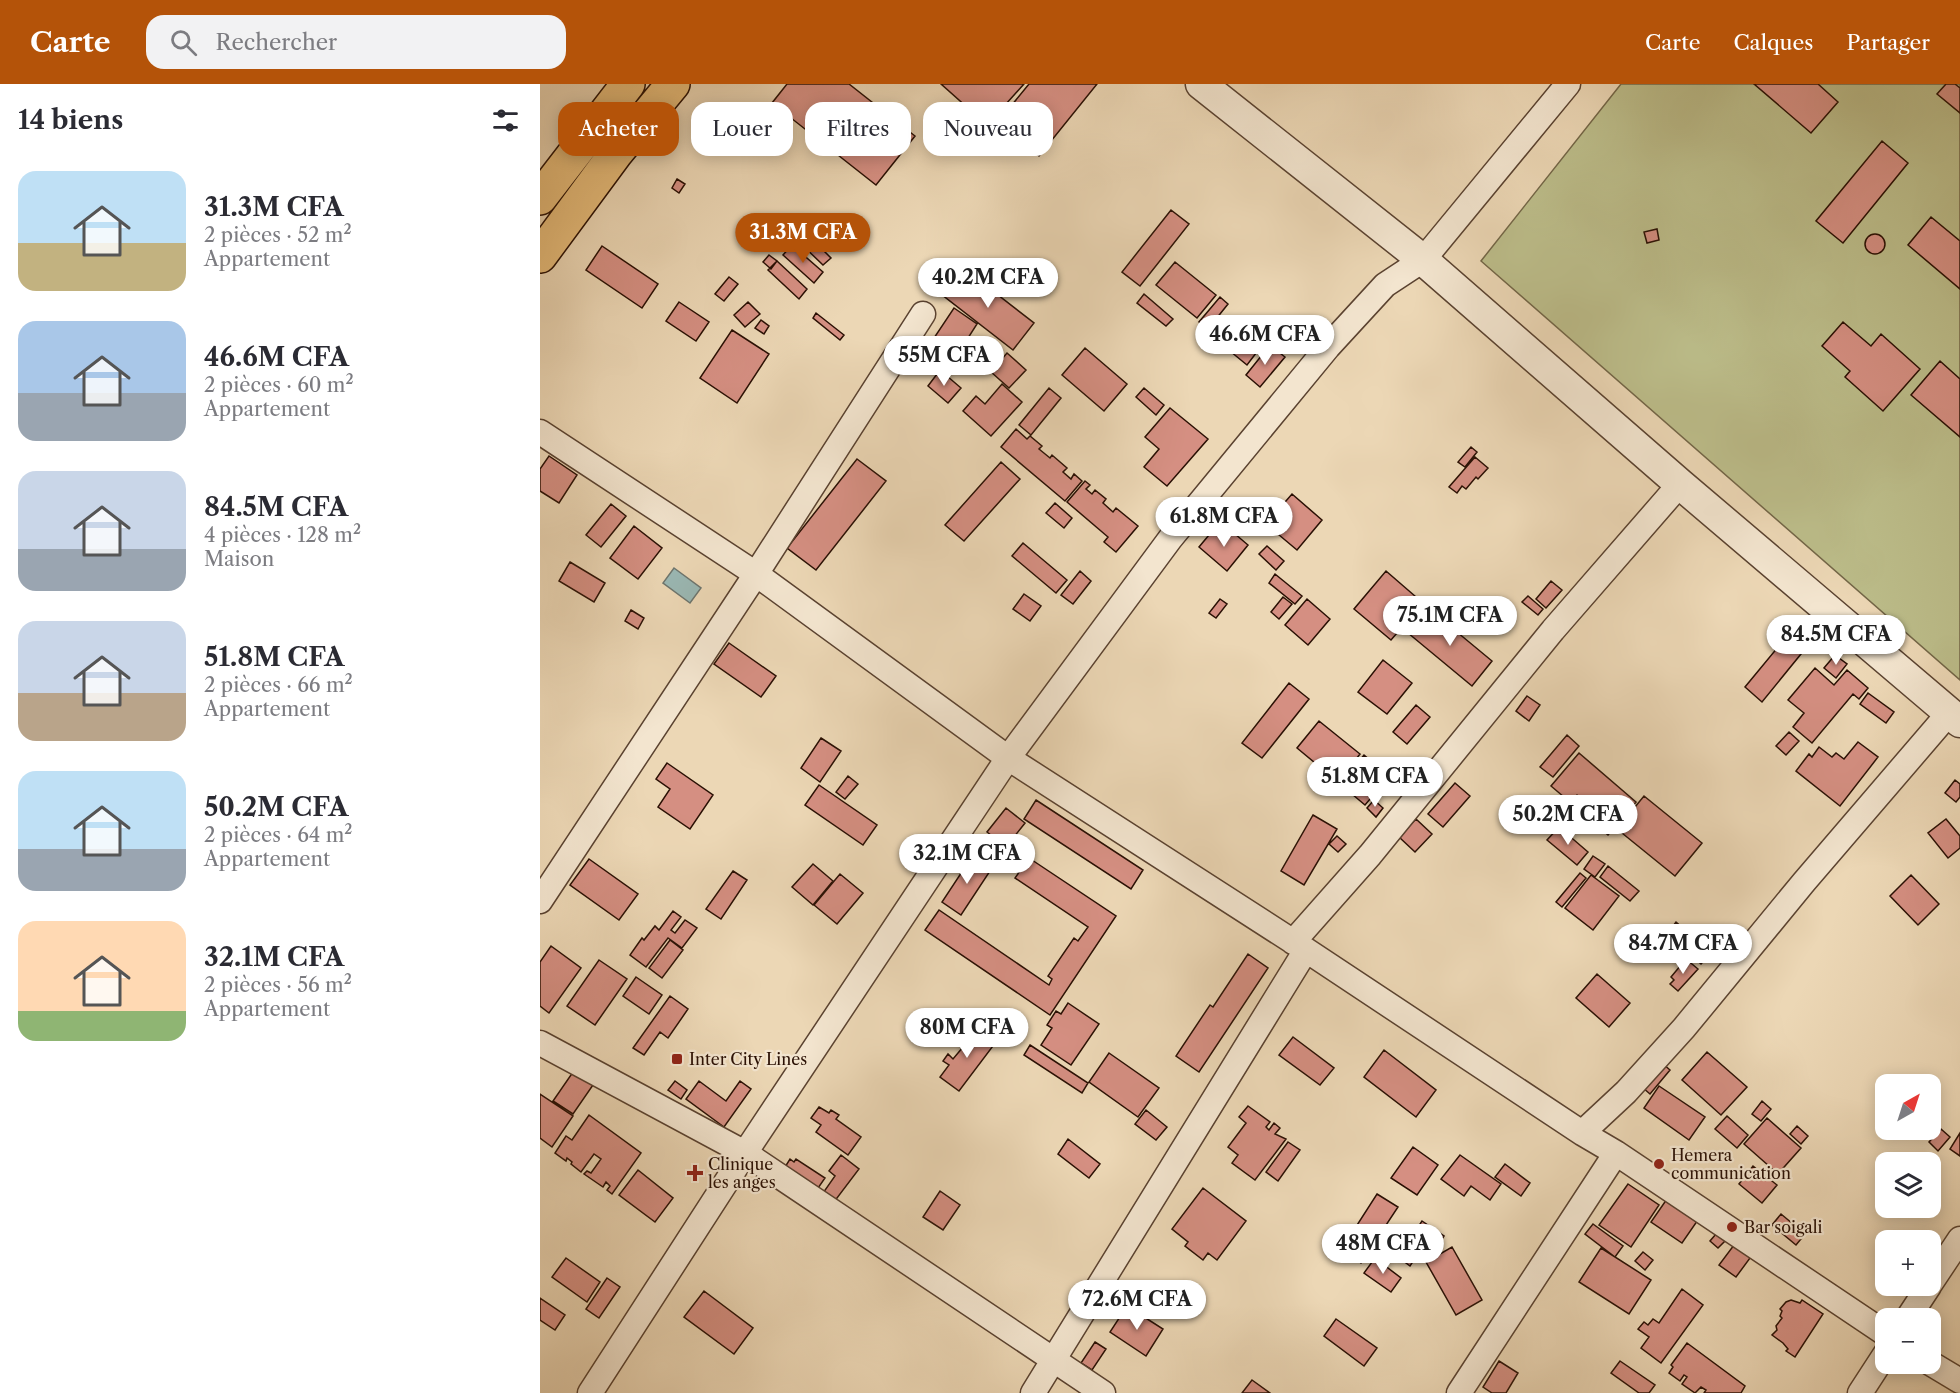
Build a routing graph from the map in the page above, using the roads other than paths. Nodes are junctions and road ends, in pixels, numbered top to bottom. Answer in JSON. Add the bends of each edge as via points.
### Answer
{"nodes":[{"id":1,"x":628,"y":84,"type":"edge"},
{"id":2,"x":673,"y":84,"type":"edge"},
{"id":3,"x":1201,"y":84,"type":"edge"},
{"id":4,"x":1568,"y":84,"type":"edge"},
{"id":5,"x":540,"y":198,"type":"edge"},
{"id":6,"x":540,"y":256,"type":"edge"},
{"id":7,"x":1423,"y":260,"type":"junction"},
{"id":8,"x":923,"y":314,"type":"dead end"},
{"id":9,"x":540,"y":432,"type":"edge"},
{"id":10,"x":1680,"y":484,"type":"junction"},
{"id":11,"x":756,"y":574,"type":"junction"},
{"id":12,"x":1954,"y":717,"type":"edge"},
{"id":13,"x":1008,"y":758,"type":"junction"},
{"id":14,"x":540,"y":901,"type":"edge"},
{"id":15,"x":1300,"y":946,"type":"junction"},
{"id":16,"x":540,"y":1043,"type":"edge"},
{"id":17,"x":1582,"y":1133,"type":"junction"},
{"id":18,"x":745,"y":1153,"type":"junction"},
{"id":19,"x":1616,"y":1153,"type":"junction"},
{"id":20,"x":1960,"y":1239,"type":"edge"},
{"id":21,"x":1941,"y":1268,"type":"edge"},
{"id":22,"x":1875,"y":1327,"type":"edge"},
{"id":23,"x":1054,"y":1361,"type":"junction"},
{"id":24,"x":1875,"y":1370,"type":"edge"},
{"id":25,"x":1941,"y":1370,"type":"edge"},
{"id":26,"x":1960,"y":1382,"type":"edge"},
{"id":27,"x":590,"y":1393,"type":"edge"},
{"id":28,"x":1033,"y":1393,"type":"edge"},
{"id":29,"x":1103,"y":1393,"type":"edge"},
{"id":30,"x":1459,"y":1393,"type":"edge"},
{"id":31,"x":1860,"y":1393,"type":"edge"}],
"edges":[{"from":1,"to":5,"type":"main road"},
{"from":2,"to":6,"type":"main road"},
{"from":3,"to":7,"type":"street"},
{"from":4,"to":7,"type":"street"},
{"from":7,"to":10,"type":"street"},
{"from":7,"to":13,"type":"street","via":[[1385,285],[1328,347],[1170,539]]},
{"from":8,"to":11,"type":"street"},
{"from":9,"to":11,"type":"street"},
{"from":10,"to":12,"type":"street"},
{"from":10,"to":15,"type":"street","via":[[1552,630]]},
{"from":11,"to":13,"type":"street"},
{"from":11,"to":14,"type":"street"},
{"from":12,"to":17,"type":"street","via":[[1804,882],[1684,1028]]},
{"from":13,"to":15,"type":"street"},
{"from":13,"to":18,"type":"street"},
{"from":15,"to":17,"type":"street"},
{"from":15,"to":23,"type":"street"},
{"from":16,"to":18,"type":"street"},
{"from":17,"to":19,"type":"street"},
{"from":18,"to":23,"type":"street"},
{"from":18,"to":27,"type":"street"},
{"from":19,"to":22,"type":"street"},
{"from":19,"to":30,"type":"street"},
{"from":20,"to":21,"type":"street"},
{"from":23,"to":28,"type":"street"},
{"from":23,"to":29,"type":"street"},
{"from":24,"to":31,"type":"street"},
{"from":25,"to":26,"type":"street"}]}
